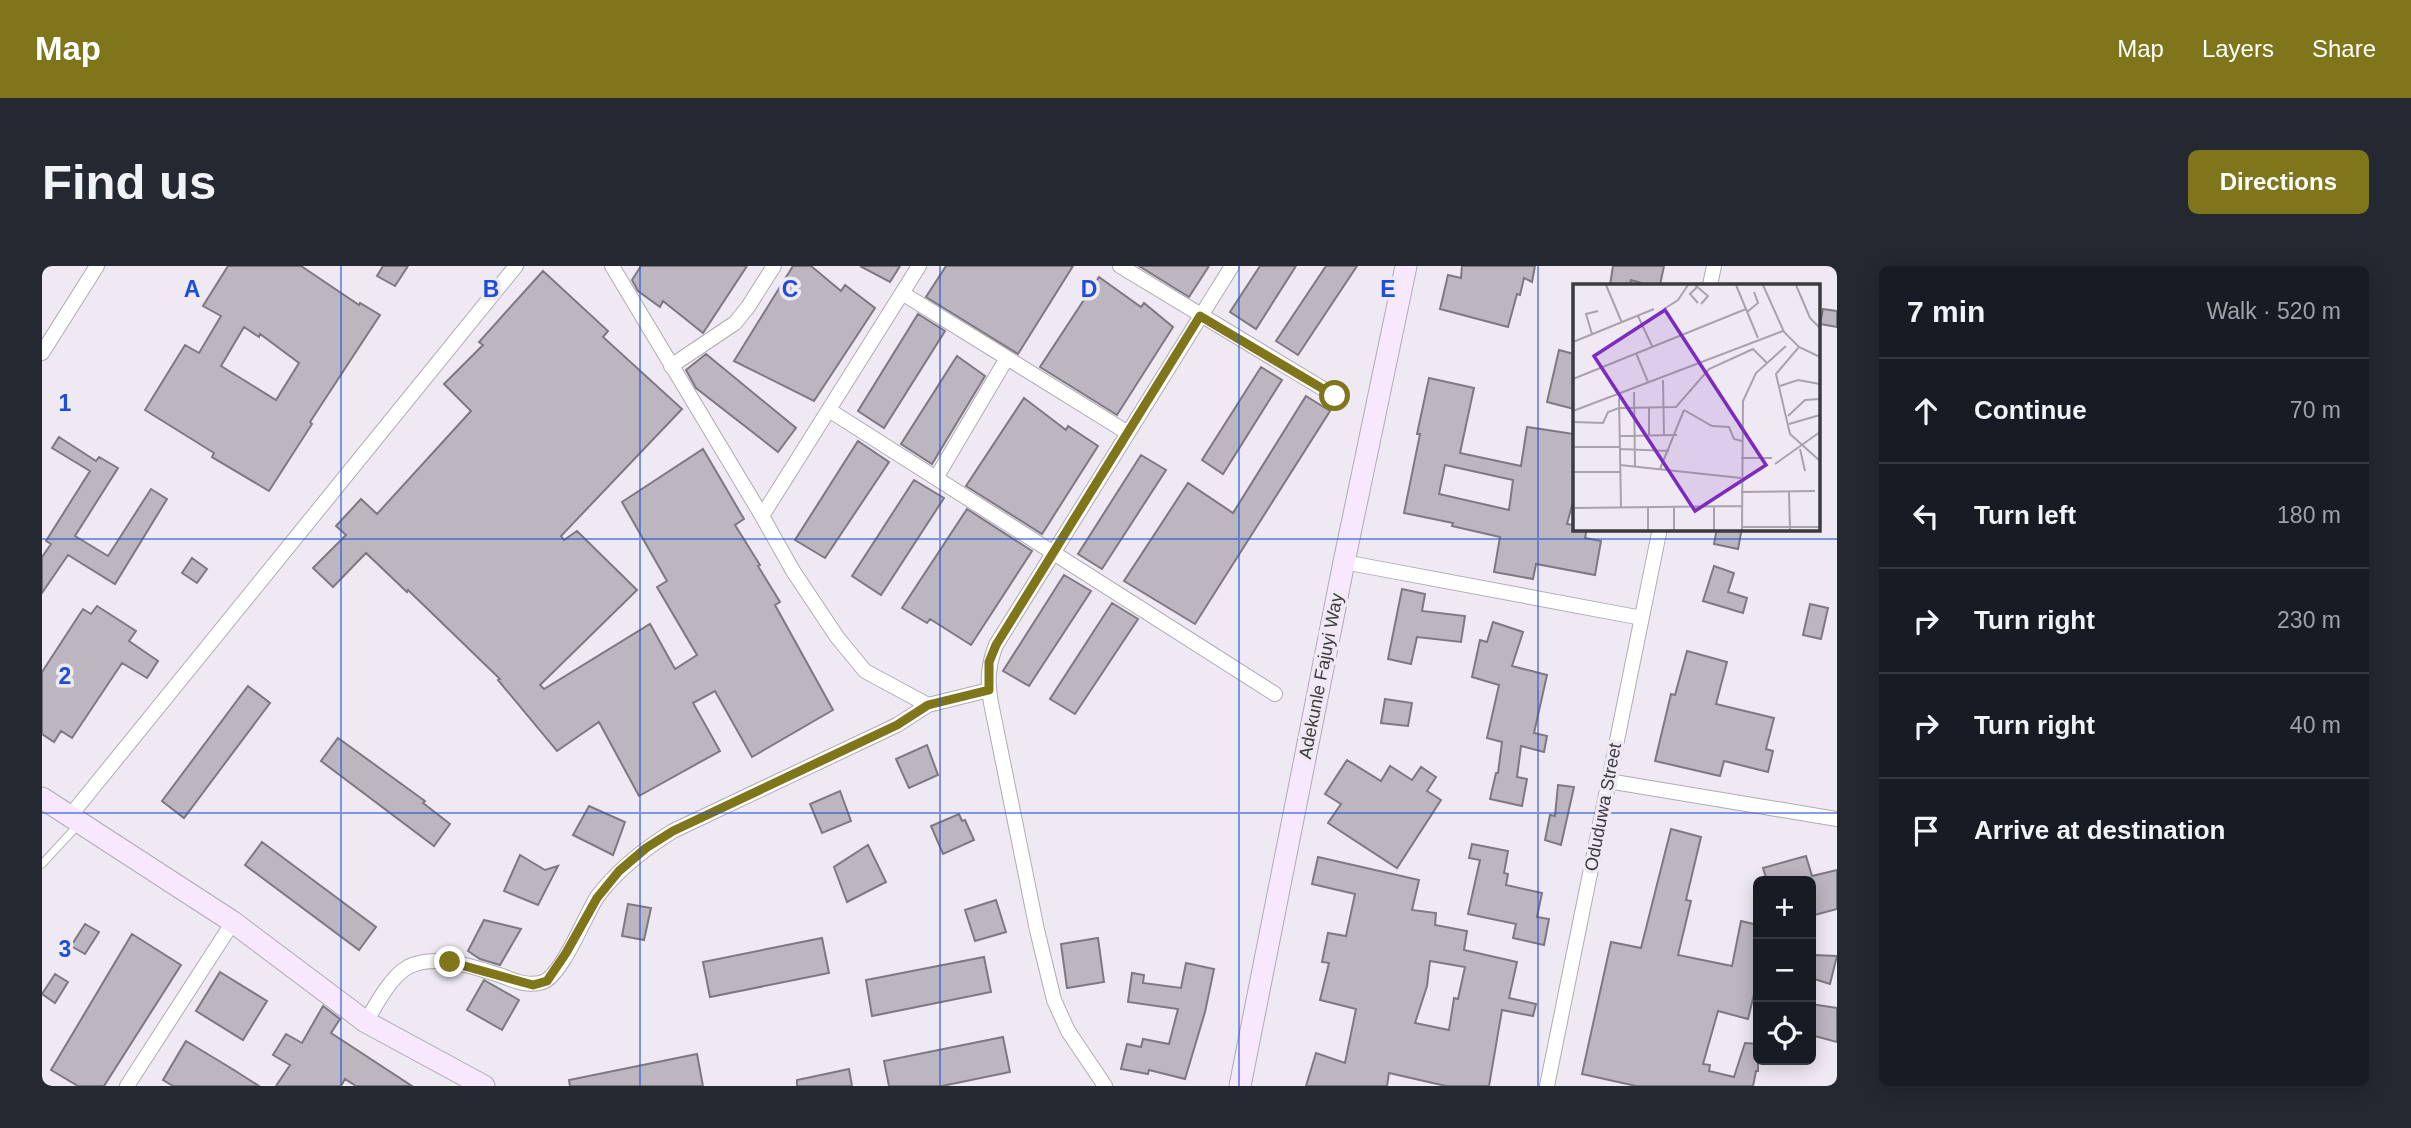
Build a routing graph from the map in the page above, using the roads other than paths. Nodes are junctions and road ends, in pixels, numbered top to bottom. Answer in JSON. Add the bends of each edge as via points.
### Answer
{"nodes":[{"id":1,"x":97,"y":266,"type":"edge"},
{"id":2,"x":516,"y":266,"type":"edge"},
{"id":3,"x":612,"y":266,"type":"edge"},
{"id":4,"x":774,"y":266,"type":"edge"},
{"id":5,"x":919,"y":266,"type":"edge"},
{"id":6,"x":1120,"y":266,"type":"edge"},
{"id":7,"x":1232,"y":266,"type":"edge"},
{"id":8,"x":1406,"y":266,"type":"edge"},
{"id":9,"x":1714,"y":266,"type":"edge"},
{"id":10,"x":1710,"y":284,"type":"edge"},
{"id":11,"x":902,"y":292,"type":"junction"},
{"id":12,"x":1200,"y":316,"type":"junction"},
{"id":13,"x":42,"y":353,"type":"edge"},
{"id":14,"x":1007,"y":358,"type":"junction"},
{"id":15,"x":671,"y":366,"type":"junction"},
{"id":16,"x":1335,"y":396,"type":"dead end"},
{"id":17,"x":829,"y":410,"type":"junction"},
{"id":18,"x":1128,"y":433,"type":"junction"},
{"id":19,"x":936,"y":478,"type":"junction"},
{"id":20,"x":762,"y":516,"type":"junction"},
{"id":21,"x":1660,"y":530,"type":"edge"},
{"id":22,"x":1053,"y":553,"type":"junction"},
{"id":23,"x":1344,"y":562,"type":"junction"},
{"id":24,"x":1642,"y":618,"type":"junction"},
{"id":25,"x":989,"y":690,"type":"junction"},
{"id":26,"x":1275,"y":694,"type":"dead end"},
{"id":27,"x":928,"y":705,"type":"junction"},
{"id":28,"x":1608,"y":781,"type":"junction"},
{"id":29,"x":42,"y":798,"type":"edge"},
{"id":30,"x":75,"y":819,"type":"junction"},
{"id":31,"x":1837,"y":819,"type":"edge"},
{"id":32,"x":42,"y":864,"type":"edge"},
{"id":33,"x":233,"y":922,"type":"junction"},
{"id":34,"x":366,"y":1022,"type":"junction"},
{"id":35,"x":127,"y":1086,"type":"edge"},
{"id":36,"x":484,"y":1086,"type":"edge"},
{"id":37,"x":1105,"y":1086,"type":"edge"},
{"id":38,"x":1240,"y":1086,"type":"edge"},
{"id":39,"x":1547,"y":1086,"type":"edge"}],
"edges":[{"from":1,"to":13,"type":"street"},
{"from":2,"to":30,"type":"street"},
{"from":3,"to":15,"type":"street"},
{"from":4,"to":15,"type":"street","via":[[735,323]]},
{"from":5,"to":11,"type":"street"},
{"from":6,"to":12,"type":"street"},
{"from":7,"to":12,"type":"street"},
{"from":8,"to":23,"type":"street","name":"Adekunle Fajuyi Way"},
{"from":9,"to":10,"type":"street"},
{"from":11,"to":14,"type":"street"},
{"from":11,"to":17,"type":"street"},
{"from":12,"to":16,"type":"street"},
{"from":12,"to":18,"type":"street"},
{"from":14,"to":18,"type":"street"},
{"from":14,"to":19,"type":"street"},
{"from":15,"to":20,"type":"street"},
{"from":17,"to":19,"type":"street"},
{"from":17,"to":20,"type":"street"},
{"from":18,"to":22,"type":"street"},
{"from":19,"to":22,"type":"street"},
{"from":20,"to":27,"type":"street","via":[[793,571],[865,671]]},
{"from":21,"to":24,"type":"street","name":"Oduduwa Street"},
{"from":22,"to":25,"type":"street","via":[[996,645],[989,662]]},
{"from":22,"to":26,"type":"street"},
{"from":23,"to":24,"type":"street"},
{"from":23,"to":38,"type":"street","name":"Adekunle Fajuyi Way"},
{"from":24,"to":28,"type":"street","name":"Oduduwa Street"},
{"from":25,"to":27,"type":"street"},
{"from":25,"to":37,"type":"street","via":[[1054,1000],[1068,1031]]},
{"from":27,"to":34,"type":"street","via":[[897,725],[646,848],[597,898],[547,981],[533,985],[450,962],[428,962],[407,968],[381,995]]},
{"from":28,"to":31,"type":"street"},
{"from":28,"to":39,"type":"street","name":"Oduduwa Street"},
{"from":29,"to":30,"type":"street"},
{"from":30,"to":32,"type":"lane"},
{"from":30,"to":33,"type":"street"},
{"from":33,"to":34,"type":"street"},
{"from":33,"to":35,"type":"street"},
{"from":34,"to":36,"type":"street"}]}
